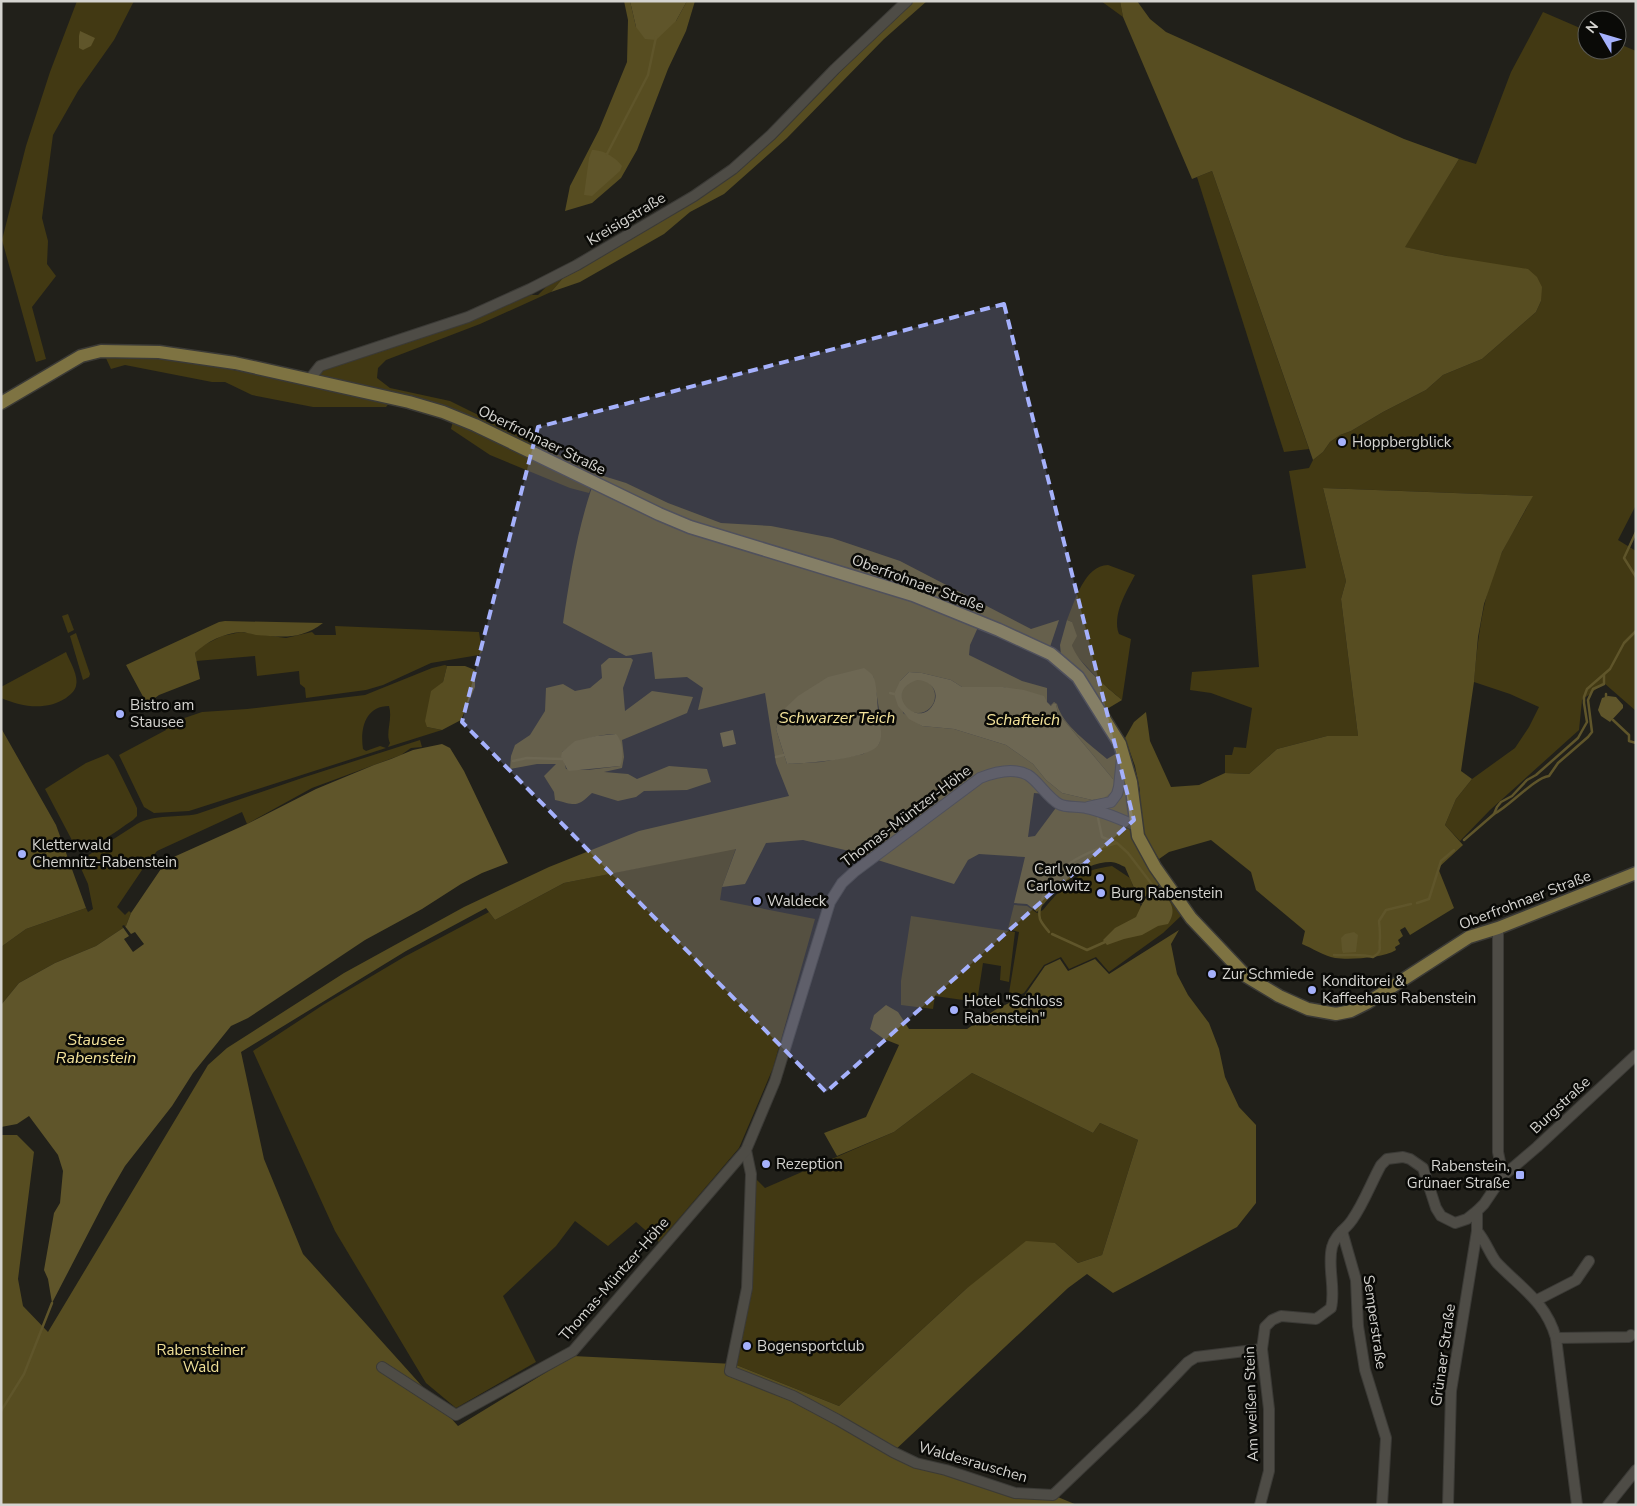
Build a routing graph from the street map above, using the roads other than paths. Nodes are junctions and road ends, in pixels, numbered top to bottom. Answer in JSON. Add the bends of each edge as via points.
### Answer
{"nodes":[{"id":1,"x":907,"y":1,"type":"edge"},
{"id":2,"x":309,"y":380,"type":"junction"},
{"id":3,"x":1,"y":403,"type":"edge"},
{"id":4,"x":1123,"y":753,"type":"junction"},
{"id":5,"x":1084,"y":807,"type":"junction"},
{"id":6,"x":1136,"y":826,"type":"junction"},
{"id":7,"x":1636,"y":873,"type":"edge"},
{"id":8,"x":1498,"y":928,"type":"junction"},
{"id":9,"x":1636,"y":1055,"type":"edge"},
{"id":10,"x":746,"y":1150,"type":"junction"},
{"id":11,"x":1503,"y":1176,"type":"junction"},
{"id":12,"x":1477,"y":1210,"type":"junction"},
{"id":13,"x":1477,"y":1230,"type":"junction"},
{"id":14,"x":1342,"y":1231,"type":"junction"},
{"id":15,"x":1589,"y":1261,"type":"dead end"},
{"id":16,"x":1537,"y":1300,"type":"junction"},
{"id":17,"x":1631,"y":1335,"type":"dead end"},
{"id":18,"x":1556,"y":1338,"type":"junction"},
{"id":19,"x":1262,"y":1349,"type":"junction"},
{"id":20,"x":382,"y":1367,"type":"dead end"},
{"id":21,"x":1636,"y":1470,"type":"edge"},
{"id":22,"x":1260,"y":1505,"type":"edge"},
{"id":23,"x":1382,"y":1505,"type":"edge"},
{"id":24,"x":1448,"y":1505,"type":"edge"},
{"id":25,"x":1577,"y":1505,"type":"edge"},
{"id":26,"x":1608,"y":1505,"type":"edge"}],
"edges":[{"from":1,"to":2,"type":"street","name":"Kreisigstraße","via":[[771,135],[733,169],[694,196],[530,289],[468,317],[320,366]]},
{"from":2,"to":3,"type":"main road","name":"Oberfrohnaer Straße","via":[[235,363],[159,352],[101,351],[81,356]]},
{"from":2,"to":4,"type":"main road","name":"Oberfrohnaer Straße","via":[[443,412],[690,527],[913,595],[999,630],[1051,654],[1078,677]]},
{"from":4,"to":5,"type":"street","via":[[1117,794],[1111,802]]},
{"from":4,"to":6,"type":"main road","name":"Oberfrohnaer Straße","via":[[1131,782]]},
{"from":5,"to":6,"type":"street","name":"Thomas-Müntzer-Höhe"},
{"from":5,"to":10,"type":"street","name":"Thomas-Müntzer-Höhe","via":[[1060,805],[1029,775],[995,772],[980,778],[842,884],[830,902],[775,1081]]},
{"from":6,"to":8,"type":"main road","name":"Oberfrohnaer Straße","via":[[1152,862],[1192,918],[1246,976],[1308,1009],[1336,1014],[1351,1011],[1469,936]]},
{"from":7,"to":8,"type":"main road","name":"Oberfrohnaer Straße"},
{"from":8,"to":11,"type":"street","via":[[1498,1152]]},
{"from":9,"to":11,"type":"street","name":"Burgstraße"},
{"from":10,"to":19,"type":"street","name":"Waldesrauschen","via":[[751,1174],[747,1288],[730,1371],[793,1396],[916,1464],[946,1470],[1015,1493],[1053,1495],[1188,1362],[1196,1357]]},
{"from":10,"to":20,"type":"street","name":"Thomas-Müntzer-Höhe","via":[[573,1351],[456,1415]]},
{"from":11,"to":12,"type":"street","name":"Am weißen Stein"},
{"from":12,"to":13,"type":"street","name":"Grünaer Straße"},
{"from":12,"to":14,"type":"street","name":"Am weißen Stein","via":[[1456,1223],[1442,1216],[1436,1208],[1423,1168],[1403,1157],[1387,1159],[1352,1221]]},
{"from":13,"to":16,"type":"street","via":[[1496,1262]]},
{"from":13,"to":24,"type":"street","name":"Grünaer Straße","via":[[1450,1391]]},
{"from":14,"to":19,"type":"street","name":"Am weißen Stein","via":[[1332,1249],[1331,1308],[1316,1319],[1281,1316],[1272,1320],[1265,1327]]},
{"from":14,"to":23,"type":"street","name":"Semperstraße","via":[[1356,1280],[1358,1326],[1365,1370],[1386,1438]]},
{"from":15,"to":16,"type":"street","via":[[1576,1280]]},
{"from":16,"to":18,"type":"street","via":[[1553,1326]]},
{"from":17,"to":18,"type":"street"},
{"from":18,"to":25,"type":"street"},
{"from":19,"to":22,"type":"street","name":"Am weißen Stein","via":[[1269,1409],[1268,1471]]},
{"from":21,"to":26,"type":"street"}]}
